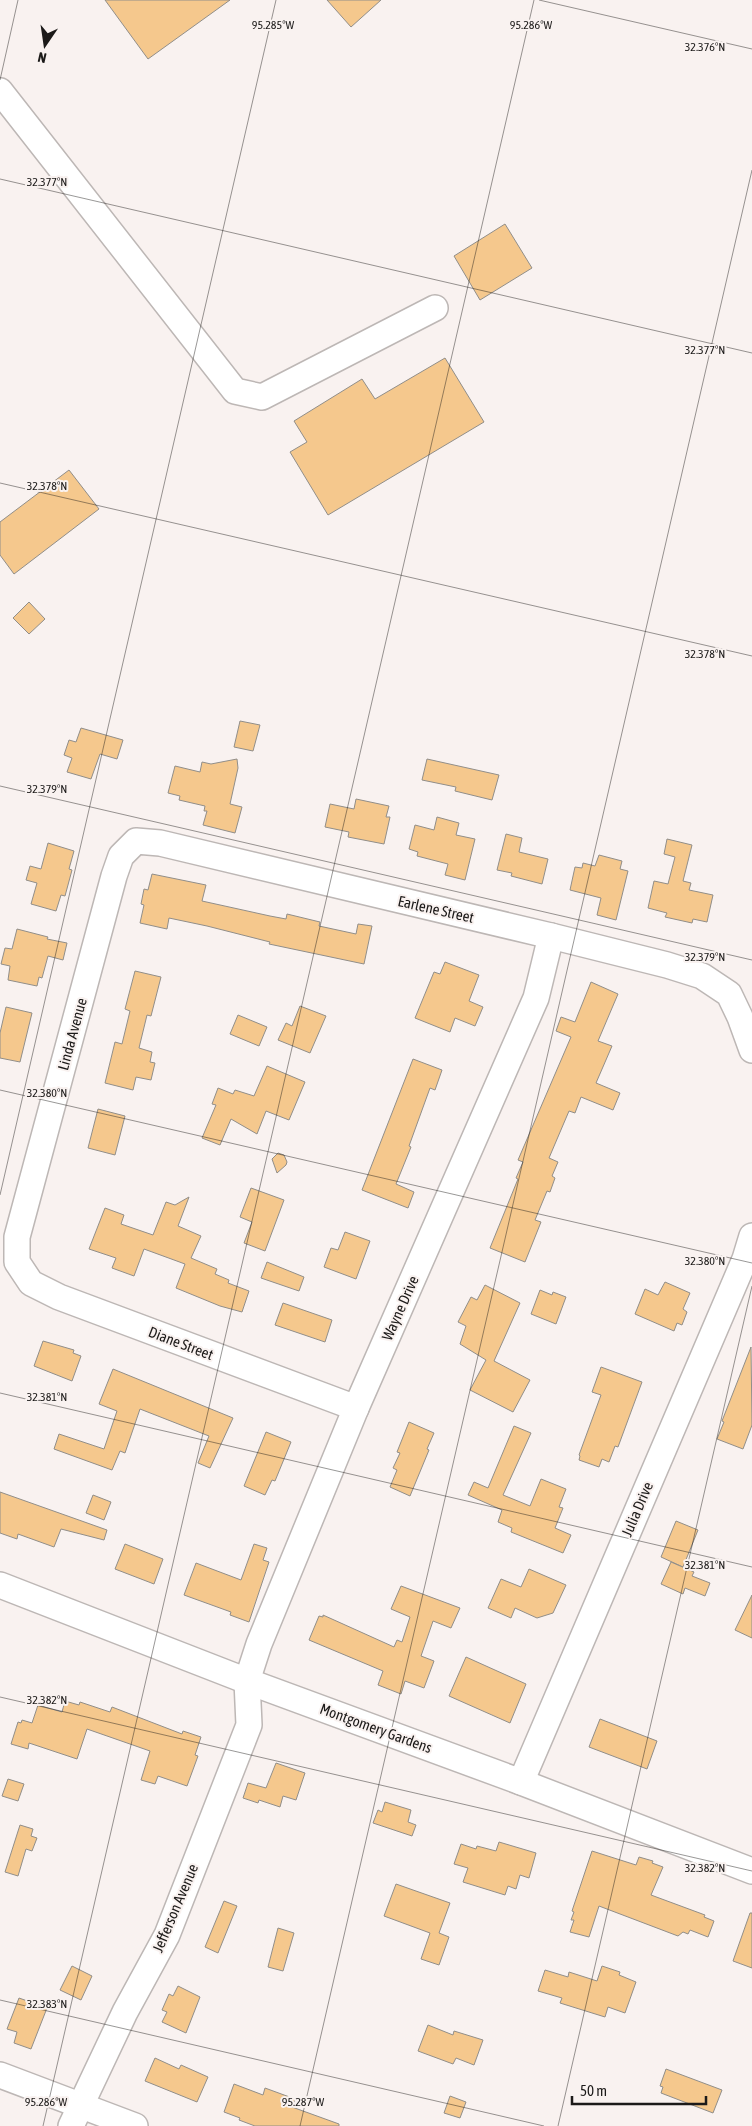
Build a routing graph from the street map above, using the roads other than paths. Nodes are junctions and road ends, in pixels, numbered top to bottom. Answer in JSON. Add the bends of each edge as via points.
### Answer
{"nodes":[{"id":1,"x":0,"y":91,"type":"edge"},
{"id":2,"x":435,"y":308,"type":"dead end"},
{"id":3,"x":136,"y":841,"type":"joint"},
{"id":4,"x":551,"y":936,"type":"junction"},
{"id":5,"x":752,"y":1050,"type":"edge"},
{"id":6,"x":752,"y":1236,"type":"edge"},
{"id":7,"x":17,"y":1262,"type":"joint"},
{"id":8,"x":356,"y":1408,"type":"junction"},
{"id":9,"x":0,"y":1585,"type":"edge"},
{"id":10,"x":247,"y":1681,"type":"junction"},
{"id":11,"x":520,"y":1782,"type":"junction"},
{"id":12,"x":752,"y":1871,"type":"edge"},
{"id":13,"x":0,"y":2075,"type":"edge"},
{"id":14,"x":75,"y":2116,"type":"edge"},
{"id":15,"x":135,"y":2126,"type":"edge"}],
"edges":[{"from":1,"to":2,"type":"street","via":[[235,391],[262,397]]},
{"from":3,"to":4,"type":"street","name":"Earlene Street","via":[[160,843]]},
{"from":3,"to":7,"type":"street","name":"Linda Avenue","via":[[121,856],[114,876],[17,1237]]},
{"from":4,"to":5,"type":"street","name":"Earlene Street","via":[[702,976],[729,994]]},
{"from":4,"to":8,"type":"street","name":"Wayne Drive","via":[[536,998]]},
{"from":6,"to":11,"type":"street","name":"Julia Drive","via":[[745,1259]]},
{"from":7,"to":8,"type":"street","name":"Diane Street","via":[[31,1283],[60,1297]]},
{"from":8,"to":10,"type":"street","name":"Wayne Drive","via":[[259,1644]]},
{"from":9,"to":10,"type":"street","name":"Montgomery Gardens"},
{"from":10,"to":11,"type":"street","name":"Montgomery Gardens"},
{"from":10,"to":14,"type":"street","name":"Jefferson Avenue","via":[[249,1725],[170,1926]]},
{"from":11,"to":12,"type":"street","name":"Montgomery Gardens"},
{"from":13,"to":14,"type":"street"},
{"from":14,"to":15,"type":"street"}]}
